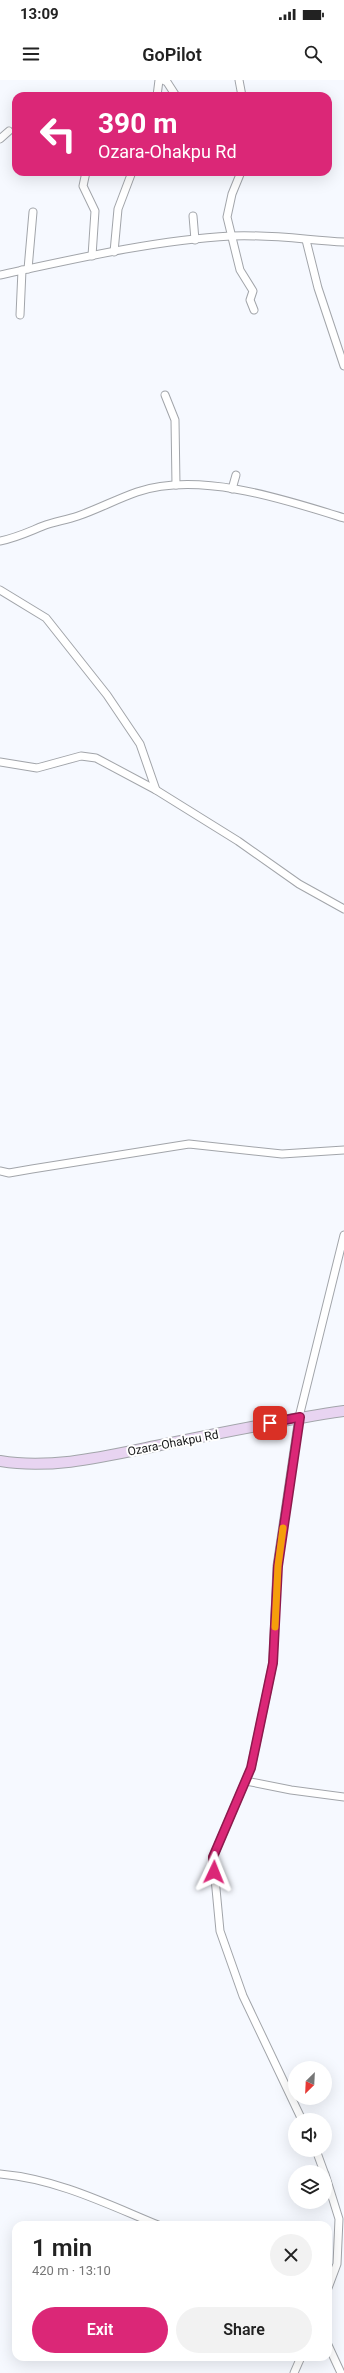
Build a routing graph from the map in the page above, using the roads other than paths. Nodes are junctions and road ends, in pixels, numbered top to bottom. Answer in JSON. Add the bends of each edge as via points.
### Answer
{"nodes":[{"id":1,"x":159,"y":80,"type":"edge"},
{"id":2,"x":163,"y":80,"type":"edge"},
{"id":3,"x":239,"y":80,"type":"edge"},
{"id":4,"x":158,"y":92,"type":"edge"},
{"id":5,"x":173,"y":92,"type":"edge"},
{"id":6,"x":241,"y":92,"type":"edge"},
{"id":7,"x":9,"y":131,"type":"dead end"},
{"id":8,"x":0,"y":139,"type":"edge"},
{"id":9,"x":85,"y":176,"type":"edge"},
{"id":10,"x":130,"y":176,"type":"edge"},
{"id":11,"x":239,"y":176,"type":"edge"},
{"id":12,"x":33,"y":212,"type":"dead end"},
{"id":13,"x":193,"y":216,"type":"dead end"},
{"id":14,"x":232,"y":236,"type":"junction"},
{"id":15,"x":195,"y":240,"type":"junction"},
{"id":16,"x":306,"y":240,"type":"junction"},
{"id":17,"x":344,"y":242,"type":"edge"},
{"id":18,"x":114,"y":252,"type":"junction"},
{"id":19,"x":92,"y":256,"type":"junction"},
{"id":20,"x":25,"y":270,"type":"junction"},
{"id":21,"x":0,"y":275,"type":"edge"},
{"id":22,"x":254,"y":310,"type":"dead end"},
{"id":23,"x":20,"y":315,"type":"dead end"},
{"id":24,"x":344,"y":366,"type":"edge"},
{"id":25,"x":165,"y":395,"type":"dead end"},
{"id":26,"x":236,"y":475,"type":"dead end"},
{"id":27,"x":176,"y":485,"type":"junction"},
{"id":28,"x":232,"y":489,"type":"junction"},
{"id":29,"x":344,"y":518,"type":"edge"},
{"id":30,"x":0,"y":541,"type":"edge"},
{"id":31,"x":0,"y":590,"type":"edge"},
{"id":32,"x":0,"y":762,"type":"edge"},
{"id":33,"x":156,"y":790,"type":"junction"},
{"id":34,"x":344,"y":909,"type":"edge"},
{"id":35,"x":344,"y":1150,"type":"edge"},
{"id":36,"x":0,"y":1171,"type":"edge"},
{"id":37,"x":344,"y":1235,"type":"edge"},
{"id":38,"x":344,"y":1411,"type":"edge"},
{"id":39,"x":300,"y":1417,"type":"junction"},
{"id":40,"x":0,"y":1461,"type":"edge"},
{"id":41,"x":246,"y":1781,"type":"junction"},
{"id":42,"x":344,"y":1796,"type":"edge"},
{"id":43,"x":299,"y":2113,"type":"edge"},
{"id":44,"x":0,"y":2174,"type":"edge"},
{"id":45,"x":332,"y":2196,"type":"edge"},
{"id":46,"x":148,"y":2221,"type":"edge"},
{"id":47,"x":341,"y":2250,"type":"edge"},
{"id":48,"x":332,"y":2277,"type":"edge"},
{"id":49,"x":332,"y":2354,"type":"edge"},
{"id":50,"x":299,"y":2361,"type":"edge"},
{"id":51,"x":294,"y":2373,"type":"edge"},
{"id":52,"x":341,"y":2373,"type":"edge"}],
"edges":[{"from":1,"to":4,"type":"street"},
{"from":2,"to":5,"type":"street"},
{"from":3,"to":6,"type":"street"},
{"from":7,"to":8,"type":"street"},
{"from":9,"to":19,"type":"street","via":[[83,186],[95,210]]},
{"from":10,"to":18,"type":"street","via":[[118,209]]},
{"from":11,"to":14,"type":"street","via":[[227,217]]},
{"from":12,"to":20,"type":"street"},
{"from":13,"to":15,"type":"street"},
{"from":14,"to":15,"type":"street"},
{"from":14,"to":16,"type":"street"},
{"from":14,"to":22,"type":"street","via":[[240,270],[253,291],[250,300]]},
{"from":15,"to":18,"type":"street"},
{"from":16,"to":17,"type":"street"},
{"from":16,"to":24,"type":"street","via":[[318,288]]},
{"from":18,"to":19,"type":"street"},
{"from":19,"to":20,"type":"street"},
{"from":20,"to":21,"type":"street"},
{"from":20,"to":23,"type":"street"},
{"from":25,"to":27,"type":"street","via":[[175,420]]},
{"from":26,"to":28,"type":"street"},
{"from":27,"to":28,"type":"street","via":[[199,483]]},
{"from":27,"to":30,"type":"street","via":[[138,492],[77,516],[43,526],[18,538]]},
{"from":28,"to":29,"type":"street"},
{"from":31,"to":33,"type":"street","via":[[46,618],[107,696],[140,744]]},
{"from":32,"to":33,"type":"street","via":[[37,768],[81,756],[96,758]]},
{"from":33,"to":34,"type":"street","via":[[238,841],[299,884]]},
{"from":35,"to":36,"type":"street","via":[[282,1154],[189,1144],[32,1169]]},
{"from":37,"to":39,"type":"street"},
{"from":38,"to":39,"type":"main road","name":"Ozara-Ohakpu Rd"},
{"from":39,"to":40,"type":"main road","name":"Ozara-Ohakpu Rd","via":[[108,1456],[50,1463]]},
{"from":39,"to":41,"type":"street","via":[[278,1566],[273,1663]]},
{"from":41,"to":42,"type":"street","via":[[291,1790]]},
{"from":41,"to":43,"type":"street","via":[[213,1857],[220,1931],[243,1996]]},
{"from":44,"to":46,"type":"street","via":[[38,2179],[66,2187]]},
{"from":45,"to":47,"type":"street","via":[[339,2219]]},
{"from":47,"to":48,"type":"street"},
{"from":49,"to":52,"type":"street"},
{"from":50,"to":51,"type":"street"}]}
